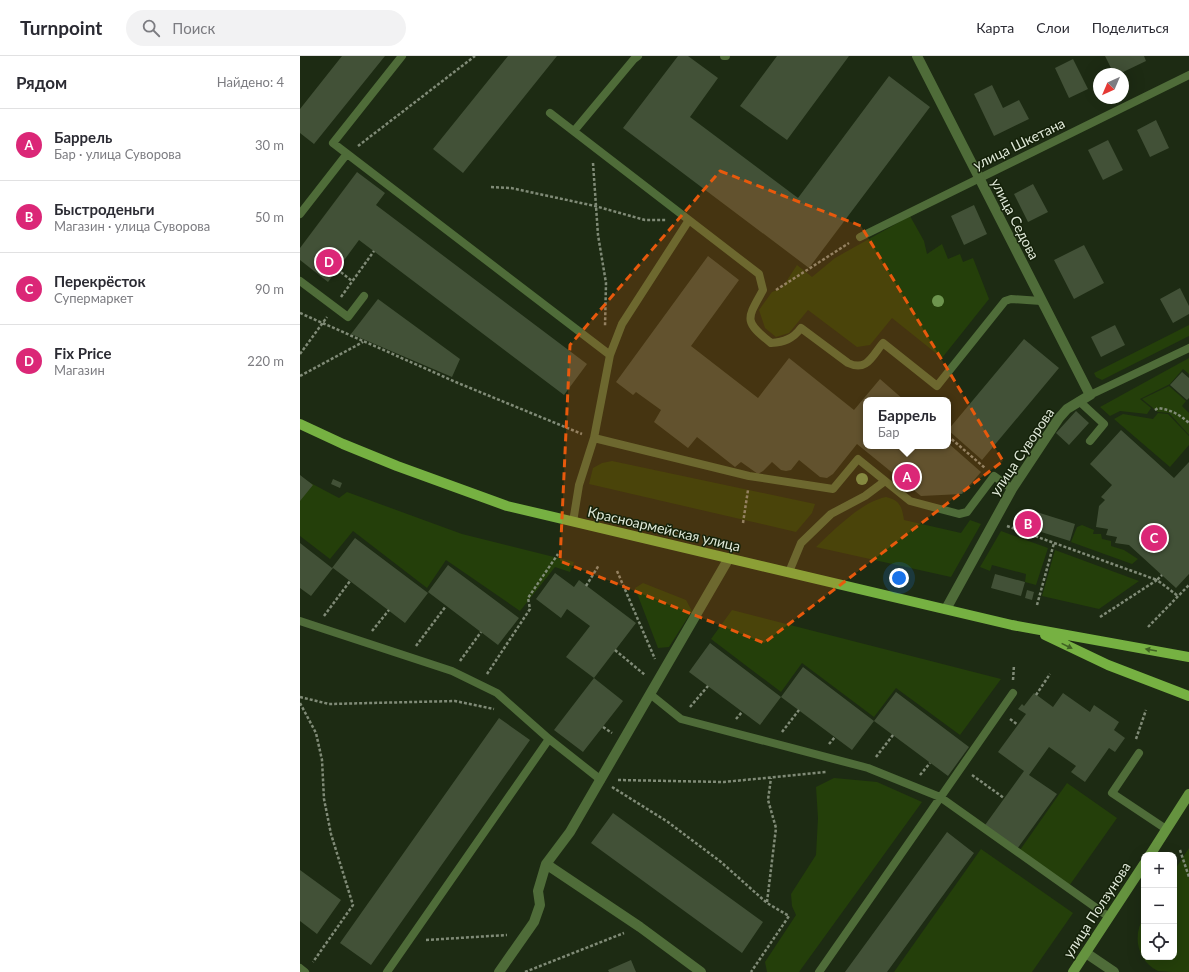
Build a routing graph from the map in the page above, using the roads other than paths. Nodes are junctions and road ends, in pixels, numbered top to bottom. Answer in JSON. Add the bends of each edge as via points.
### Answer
{"nodes":[{"id":1,"x":402,"y":56,"type":"edge"},
{"id":2,"x":638,"y":56,"type":"edge"},
{"id":3,"x":917,"y":56,"type":"edge"},
{"id":4,"x":1189,"y":76,"type":"edge"},
{"id":5,"x":550,"y":112,"type":"dead end"},
{"id":6,"x":574,"y":131,"type":"junction"},
{"id":7,"x":346,"y":155,"type":"junction"},
{"id":8,"x":978,"y":179,"type":"junction"},
{"id":9,"x":301,"y":210,"type":"edge"},
{"id":10,"x":689,"y":220,"type":"junction"},
{"id":11,"x":860,"y":237,"type":"road end"},
{"id":12,"x":300,"y":280,"type":"edge"},
{"id":13,"x":364,"y":296,"type":"dead end"},
{"id":14,"x":1041,"y":301,"type":"junction"},
{"id":15,"x":1189,"y":348,"type":"edge"},
{"id":16,"x":610,"y":354,"type":"junction"},
{"id":17,"x":1090,"y":395,"type":"junction"},
{"id":18,"x":1080,"y":401,"type":"junction"},
{"id":19,"x":300,"y":424,"type":"edge"},
{"id":20,"x":594,"y":438,"type":"junction"},
{"id":21,"x":1090,"y":441,"type":"dead end"},
{"id":22,"x":885,"y":481,"type":"junction"},
{"id":23,"x":1012,"y":489,"type":"junction"},
{"id":24,"x":573,"y":522,"type":"junction"},
{"id":25,"x":728,"y":558,"type":"junction"},
{"id":26,"x":789,"y":572,"type":"junction"},
{"id":27,"x":946,"y":609,"type":"junction"},
{"id":28,"x":300,"y":621,"type":"edge"},
{"id":29,"x":1032,"y":629,"type":"junction"},
{"id":30,"x":1189,"y":657,"type":"edge"},
{"id":31,"x":1013,"y":693,"type":"dead end"},
{"id":32,"x":650,"y":694,"type":"junction"},
{"id":33,"x":1185,"y":694,"type":"edge"},
{"id":34,"x":1189,"y":702,"type":"edge"},
{"id":35,"x":549,"y":739,"type":"junction"},
{"id":36,"x":1139,"y":752,"type":"road end"},
{"id":37,"x":601,"y":780,"type":"junction"},
{"id":38,"x":1189,"y":794,"type":"edge"},
{"id":39,"x":940,"y":797,"type":"junction"},
{"id":40,"x":1166,"y":829,"type":"junction"},
{"id":41,"x":1152,"y":852,"type":"edge"},
{"id":42,"x":546,"y":864,"type":"junction"},
{"id":43,"x":1141,"y":869,"type":"edge"},
{"id":44,"x":1109,"y":917,"type":"junction"},
{"id":45,"x":1086,"y":953,"type":"junction"},
{"id":46,"x":300,"y":968,"type":"edge"},
{"id":47,"x":308,"y":969,"type":"edge"},
{"id":48,"x":387,"y":972,"type":"edge"},
{"id":49,"x":499,"y":972,"type":"edge"},
{"id":50,"x":701,"y":972,"type":"edge"},
{"id":51,"x":819,"y":972,"type":"edge"},
{"id":52,"x":1073,"y":972,"type":"edge"},
{"id":53,"x":1114,"y":972,"type":"edge"}],
"edges":[{"from":1,"to":7,"type":"lane","via":[[334,143]]},
{"from":2,"to":6,"type":"lane"},
{"from":3,"to":8,"type":"street","name":"улица Седова"},
{"from":4,"to":8,"type":"lane","name":"улица Шкетана"},
{"from":5,"to":6,"type":"lane"},
{"from":6,"to":10,"type":"lane"},
{"from":7,"to":9,"type":"lane"},
{"from":7,"to":16,"type":"lane"},
{"from":8,"to":11,"type":"lane","name":"улица Шкетана"},
{"from":8,"to":14,"type":"street","name":"улица Седова"},
{"from":10,"to":14,"type":"lane","via":[[758,274],[763,290],[750,315],[750,322],[755,330],[771,343],[792,338],[801,328],[856,367],[863,366],[883,343],[937,386],[1005,301]]},
{"from":10,"to":16,"type":"lane","via":[[622,324]]},
{"from":12,"to":13,"type":"lane","via":[[348,317]]},
{"from":14,"to":17,"type":"street","name":"улица Седова"},
{"from":15,"to":17,"type":"lane","name":"улица Суворова"},
{"from":16,"to":20,"type":"lane"},
{"from":17,"to":18,"type":"street","name":"улица Суворова"},
{"from":18,"to":21,"type":"lane","via":[[1104,424]]},
{"from":18,"to":23,"type":"street","name":"улица Суворова","via":[[1059,418]]},
{"from":19,"to":24,"type":"main road","name":"Красноармейская улица","via":[[343,444],[474,495]]},
{"from":20,"to":22,"type":"lane","via":[[749,476],[833,489],[858,459]]},
{"from":20,"to":24,"type":"lane","via":[[579,485]]},
{"from":22,"to":23,"type":"lane","via":[[910,501],[959,514],[966,512],[994,476]]},
{"from":22,"to":26,"type":"lane","via":[[865,496],[831,514],[801,543]]},
{"from":23,"to":27,"type":"street","name":"улица Суворова"},
{"from":24,"to":25,"type":"main road","name":"Красноармейская улица"},
{"from":25,"to":26,"type":"main road","name":"Красноармейская улица"},
{"from":25,"to":32,"type":"street"},
{"from":26,"to":27,"type":"main road","name":"Красноармейская улица"},
{"from":27,"to":29,"type":"main road","name":"Красноармейская улица"},
{"from":28,"to":35,"type":"lane","via":[[452,671],[497,693]]},
{"from":30,"to":29,"type":"main road","name":"Красноармейская улица","one_way":true},
{"from":29,"to":33,"type":"main road","name":"Красноармейская улица","one_way":true,"via":[[1108,665]]},
{"from":31,"to":39,"type":"lane"},
{"from":32,"to":37,"type":"street"},
{"from":32,"to":39,"type":"lane","via":[[681,719],[868,768]]},
{"from":33,"to":34,"type":"main road"},
{"from":35,"to":37,"type":"lane"},
{"from":35,"to":48,"type":"lane"},
{"from":36,"to":40,"type":"lane","via":[[1112,793]]},
{"from":37,"to":42,"type":"street","via":[[570,832]]},
{"from":38,"to":40,"type":"main road","name":"улица Ползунова"},
{"from":39,"to":44,"type":"lane"},
{"from":39,"to":51,"type":"lane"},
{"from":40,"to":41,"type":"main road","name":"улица Ползунова"},
{"from":42,"to":49,"type":"street","via":[[538,891],[540,906],[534,922]]},
{"from":42,"to":50,"type":"street","via":[[640,927]]},
{"from":43,"to":44,"type":"main road","name":"улица Ползунова"},
{"from":44,"to":45,"type":"main road","name":"улица Ползунова"},
{"from":45,"to":52,"type":"main road","name":"улица Ползунова"},
{"from":45,"to":53,"type":"street"},
{"from":46,"to":47,"type":"lane"}]}
